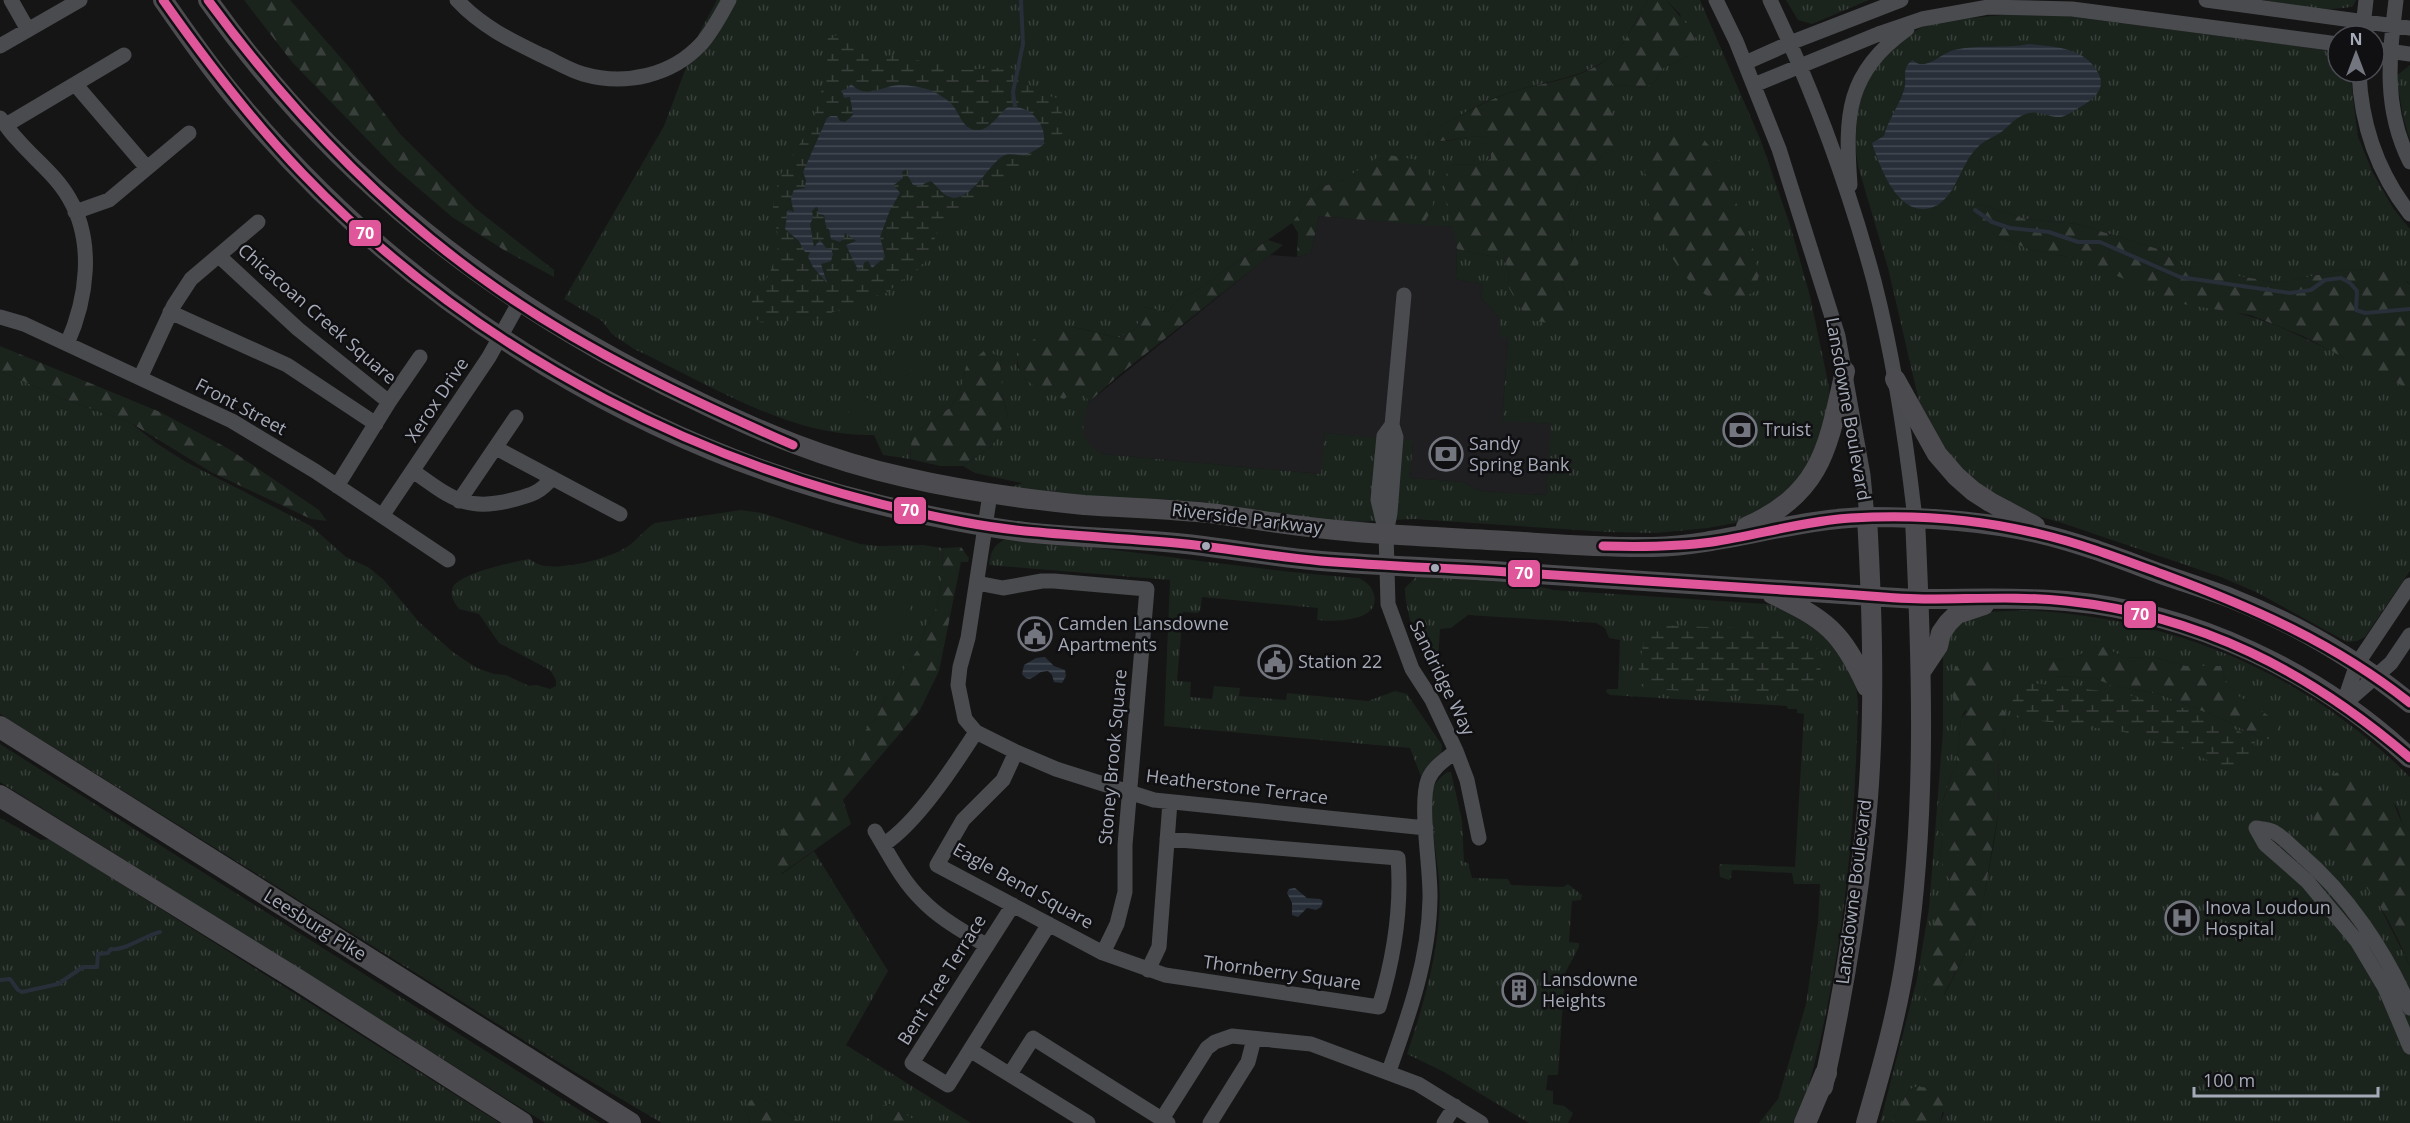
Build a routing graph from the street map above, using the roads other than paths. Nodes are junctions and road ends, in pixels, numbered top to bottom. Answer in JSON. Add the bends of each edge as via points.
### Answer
{"nodes":[{"id":1,"x":11,"y":0,"type":"edge"},
{"id":2,"x":80,"y":0,"type":"edge"},
{"id":3,"x":163,"y":0,"type":"edge"},
{"id":4,"x":208,"y":0,"type":"edge"},
{"id":5,"x":457,"y":0,"type":"edge"},
{"id":6,"x":729,"y":0,"type":"edge"},
{"id":7,"x":1716,"y":0,"type":"edge"},
{"id":8,"x":1770,"y":0,"type":"edge"},
{"id":9,"x":1901,"y":0,"type":"edge"},
{"id":10,"x":2206,"y":0,"type":"edge"},
{"id":11,"x":2366,"y":0,"type":"edge"},
{"id":12,"x":2396,"y":0,"type":"edge"},
{"id":13,"x":1922,"y":19,"type":"junction"},
{"id":14,"x":2341,"y":24,"type":"edge"},
{"id":15,"x":2363,"y":24,"type":"edge"},
{"id":16,"x":2392,"y":25,"type":"junction"},
{"id":17,"x":2386,"y":26,"type":"edge"},
{"id":18,"x":2410,"y":28,"type":"edge"},
{"id":19,"x":28,"y":30,"type":"junction"},
{"id":20,"x":2326,"y":42,"type":"edge"},
{"id":21,"x":1790,"y":43,"type":"junction"},
{"id":22,"x":0,"y":46,"type":"edge"},
{"id":23,"x":2386,"y":50,"type":"edge"},
{"id":24,"x":2390,"y":51,"type":"junction"},
{"id":25,"x":2410,"y":54,"type":"edge"},
{"id":26,"x":124,"y":55,"type":"dead end"},
{"id":27,"x":1745,"y":63,"type":"junction"},
{"id":28,"x":1799,"y":65,"type":"junction"},
{"id":29,"x":75,"y":84,"type":"junction"},
{"id":30,"x":2360,"y":84,"type":"edge"},
{"id":31,"x":1754,"y":85,"type":"junction"},
{"id":32,"x":3,"y":121,"type":"edge"},
{"id":33,"x":189,"y":133,"type":"dead end"},
{"id":34,"x":2410,"y":162,"type":"edge"},
{"id":35,"x":147,"y":168,"type":"junction"},
{"id":36,"x":1851,"y":206,"type":"junction"},
{"id":37,"x":75,"y":212,"type":"junction"},
{"id":38,"x":2410,"y":214,"type":"edge"},
{"id":39,"x":258,"y":222,"type":"dead end"},
{"id":40,"x":219,"y":256,"type":"junction"},
{"id":41,"x":1404,"y":295,"type":"dead end"},
{"id":42,"x":519,"y":303,"type":"junction"},
{"id":43,"x":170,"y":312,"type":"junction"},
{"id":44,"x":0,"y":317,"type":"edge"},
{"id":45,"x":501,"y":337,"type":"junction"},
{"id":46,"x":68,"y":344,"type":"junction"},
{"id":47,"x":420,"y":357,"type":"dead end"},
{"id":48,"x":1845,"y":371,"type":"junction"},
{"id":49,"x":140,"y":378,"type":"junction"},
{"id":50,"x":1895,"y":379,"type":"junction"},
{"id":51,"x":389,"y":402,"type":"junction"},
{"id":52,"x":516,"y":417,"type":"dead end"},
{"id":53,"x":376,"y":424,"type":"junction"},
{"id":54,"x":496,"y":448,"type":"junction"},
{"id":55,"x":413,"y":471,"type":"junction"},
{"id":56,"x":551,"y":479,"type":"junction"},
{"id":57,"x":337,"y":486,"type":"junction"},
{"id":58,"x":990,"y":494,"type":"junction"},
{"id":59,"x":459,"y":501,"type":"junction"},
{"id":60,"x":620,"y":514,"type":"dead end"},
{"id":61,"x":382,"y":516,"type":"junction"},
{"id":62,"x":1868,"y":517,"type":"junction"},
{"id":63,"x":1915,"y":519,"type":"junction"},
{"id":64,"x":985,"y":526,"type":"junction"},
{"id":65,"x":1386,"y":533,"type":"junction"},
{"id":66,"x":1701,"y":543,"type":"junction"},
{"id":67,"x":2076,"y":544,"type":"junction"},
{"id":68,"x":448,"y":560,"type":"dead end"},
{"id":69,"x":1386,"y":565,"type":"junction"},
{"id":70,"x":977,"y":583,"type":"junction"},
{"id":71,"x":2410,"y":585,"type":"edge"},
{"id":72,"x":1758,"y":588,"type":"junction"},
{"id":73,"x":1871,"y":596,"type":"junction"},
{"id":74,"x":1919,"y":599,"type":"junction"},
{"id":75,"x":2008,"y":599,"type":"junction"},
{"id":76,"x":2410,"y":635,"type":"edge"},
{"id":77,"x":2357,"y":664,"type":"junction"},
{"id":78,"x":1922,"y":670,"type":"junction"},
{"id":79,"x":2376,"y":678,"type":"junction"},
{"id":80,"x":1870,"y":694,"type":"junction"},
{"id":81,"x":2410,"y":703,"type":"edge"},
{"id":82,"x":2343,"y":705,"type":"junction"},
{"id":83,"x":0,"y":726,"type":"edge"},
{"id":84,"x":976,"y":732,"type":"junction"},
{"id":85,"x":1456,"y":751,"type":"junction"},
{"id":86,"x":1016,"y":752,"type":"junction"},
{"id":87,"x":2410,"y":758,"type":"edge"},
{"id":88,"x":1129,"y":792,"type":"junction"},
{"id":89,"x":0,"y":796,"type":"edge"},
{"id":90,"x":1170,"y":802,"type":"junction"},
{"id":91,"x":1426,"y":828,"type":"junction"},
{"id":92,"x":875,"y":831,"type":"dead end"},
{"id":93,"x":1479,"y":838,"type":"dead end"},
{"id":94,"x":1167,"y":839,"type":"junction"},
{"id":95,"x":883,"y":845,"type":"junction"},
{"id":96,"x":1012,"y":905,"type":"junction"},
{"id":97,"x":1049,"y":924,"type":"junction"},
{"id":98,"x":987,"y":946,"type":"junction"},
{"id":99,"x":1103,"y":953,"type":"junction"},
{"id":100,"x":1148,"y":970,"type":"junction"},
{"id":101,"x":2410,"y":1008,"type":"edge"},
{"id":102,"x":1254,"y":1039,"type":"junction"},
{"id":103,"x":2410,"y":1047,"type":"edge"},
{"id":104,"x":970,"y":1050,"type":"junction"},
{"id":105,"x":1389,"y":1071,"type":"junction"},
{"id":106,"x":1826,"y":1073,"type":"junction"},
{"id":107,"x":1010,"y":1074,"type":"junction"},
{"id":108,"x":1455,"y":1106,"type":"junction"},
{"id":109,"x":1165,"y":1121,"type":"edge"},
{"id":110,"x":522,"y":1123,"type":"edge"},
{"id":111,"x":630,"y":1123,"type":"edge"},
{"id":112,"x":1088,"y":1123,"type":"edge"},
{"id":113,"x":1210,"y":1123,"type":"edge"},
{"id":114,"x":1444,"y":1123,"type":"edge"},
{"id":115,"x":1481,"y":1123,"type":"edge"},
{"id":116,"x":1805,"y":1123,"type":"edge"},
{"id":117,"x":1815,"y":1123,"type":"edge"},
{"id":118,"x":1866,"y":1123,"type":"edge"}],
"edges":[{"from":1,"to":19,"type":"street"},
{"from":2,"to":19,"type":"street"},
{"from":3,"to":45,"type":"main road","name":"Riverside Parkway","via":[[235,98],[307,177],[399,263]]},
{"from":4,"to":42,"type":"main road","name":"Riverside Parkway","via":[[276,87],[365,181],[438,243]]},
{"from":5,"to":6,"type":"street","via":[[484,26],[505,38],[581,73],[619,80],[658,73],[690,54],[712,29]]},
{"from":7,"to":27,"type":"street","name":"Lansdowne Boulevard"},
{"from":8,"to":21,"type":"street"},
{"from":9,"to":21,"type":"street"},
{"from":10,"to":14,"type":"street"},
{"from":11,"to":15,"type":"street"},
{"from":12,"to":16,"type":"street"},
{"from":13,"to":20,"type":"street","via":[[1988,7],[2045,7]]},
{"from":13,"to":28,"type":"street"},
{"from":13,"to":36,"type":"street","via":[[1881,51],[1853,96],[1847,152]]},
{"from":16,"to":17,"type":"street"},
{"from":16,"to":18,"type":"street"},
{"from":16,"to":24,"type":"street"},
{"from":19,"to":22,"type":"street"},
{"from":21,"to":27,"type":"street"},
{"from":21,"to":28,"type":"street"},
{"from":23,"to":24,"type":"street"},
{"from":24,"to":25,"type":"street"},
{"from":24,"to":34,"type":"street","via":[[2391,105]]},
{"from":26,"to":29,"type":"street"},
{"from":27,"to":31,"type":"street","name":"Lansdowne Boulevard"},
{"from":28,"to":31,"type":"street"},
{"from":28,"to":36,"type":"street"},
{"from":29,"to":32,"type":"street"},
{"from":29,"to":35,"type":"street"},
{"from":30,"to":38,"type":"street","via":[[2374,152]]},
{"from":31,"to":48,"type":"street","name":"Lansdowne Boulevard","via":[[1819,272]]},
{"from":32,"to":37,"type":"street","via":[[56,180]]},
{"from":33,"to":35,"type":"street"},
{"from":35,"to":37,"type":"street","via":[[109,200]]},
{"from":36,"to":50,"type":"street","via":[[1874,281]]},
{"from":37,"to":46,"type":"street","via":[[82,233],[85,287]]},
{"from":39,"to":40,"type":"street","name":"Chicacoan Creek Square"},
{"from":40,"to":43,"type":"street","name":"Chicacoan Creek Square","via":[[192,279]]},
{"from":40,"to":51,"type":"street","name":"Chicacoan Creek Square","via":[[298,329]]},
{"from":41,"to":65,"type":"street","name":"Sandridge Way"},
{"from":42,"to":45,"type":"street","name":"Xerox Drive"},
{"from":42,"to":58,"type":"main road","name":"Riverside Parkway","via":[[627,367],[796,446],[900,476]]},
{"from":43,"to":49,"type":"street","name":"Chicacoan Creek Square"},
{"from":43,"to":53,"type":"street","via":[[287,365]]},
{"from":44,"to":46,"type":"street","name":"Front Street"},
{"from":45,"to":55,"type":"street","name":"Xerox Drive"},
{"from":45,"to":64,"type":"main road","name":"Riverside Parkway","via":[[614,404],[722,453],[854,498]]},
{"from":46,"to":49,"type":"street","name":"Front Street"},
{"from":47,"to":51,"type":"street","name":"Chicacoan Creek Square"},
{"from":48,"to":62,"type":"street","name":"Lansdowne Boulevard"},
{"from":48,"to":66,"type":"main road","via":[[1827,446],[1808,482],[1767,517]]},
{"from":49,"to":57,"type":"street","name":"Front Street","via":[[251,431]]},
{"from":50,"to":63,"type":"street"},
{"from":50,"to":67,"type":"main road","via":[[1937,454],[1956,476],[1990,502]]},
{"from":51,"to":53,"type":"street","name":"Chicacoan Creek Square"},
{"from":52,"to":54,"type":"street"},
{"from":53,"to":57,"type":"street","name":"Chicacoan Creek Square"},
{"from":54,"to":56,"type":"street"},
{"from":54,"to":59,"type":"street"},
{"from":55,"to":59,"type":"street"},
{"from":55,"to":61,"type":"street","name":"Xerox Drive"},
{"from":56,"to":59,"type":"street","via":[[538,493],[498,504]]},
{"from":56,"to":60,"type":"street"},
{"from":57,"to":61,"type":"street","name":"Front Street"},
{"from":58,"to":64,"type":"street"},
{"from":58,"to":65,"type":"main road","name":"Riverside Parkway"},
{"from":61,"to":68,"type":"street","name":"Front Street"},
{"from":62,"to":63,"type":"main road","name":"Riverside Parkway"},
{"from":62,"to":66,"type":"main road","name":"Riverside Parkway","via":[[1804,523]]},
{"from":62,"to":73,"type":"main road","name":"Lansdowne Boulevard"},
{"from":63,"to":67,"type":"main road","name":"Riverside Parkway","via":[[2005,527]]},
{"from":63,"to":74,"type":"main road"},
{"from":64,"to":69,"type":"main road","name":"Riverside Parkway"},
{"from":64,"to":70,"type":"street"},
{"from":65,"to":66,"type":"main road","name":"Riverside Parkway","via":[[1596,546]]},
{"from":65,"to":69,"type":"street","name":"Sandridge Way"},
{"from":67,"to":77,"type":"main road","name":"Riverside Parkway","via":[[2232,599]]},
{"from":69,"to":72,"type":"main road","name":"Riverside Parkway"},
{"from":69,"to":85,"type":"street","name":"Sandridge Way","via":[[1391,617],[1412,669]]},
{"from":70,"to":84,"type":"street","via":[[958,685],[965,719]]},
{"from":70,"to":88,"type":"street","name":"Stoney Brook Square","via":[[1004,588],[1054,580],[1147,589]]},
{"from":71,"to":77,"type":"street"},
{"from":72,"to":73,"type":"main road","name":"Riverside Parkway"},
{"from":72,"to":80,"type":"main road","via":[[1808,611],[1833,630],[1849,651]]},
{"from":73,"to":74,"type":"main road","name":"Riverside Parkway"},
{"from":73,"to":80,"type":"main road","name":"Lansdowne Boulevard"},
{"from":74,"to":75,"type":"main road","name":"Riverside Parkway"},
{"from":74,"to":78,"type":"main road"},
{"from":75,"to":78,"type":"main road","via":[[1957,614],[1941,633]]},
{"from":75,"to":82,"type":"main road","name":"Riverside Parkway","via":[[2091,603],[2170,620],[2269,660]]},
{"from":76,"to":79,"type":"street"},
{"from":77,"to":79,"type":"main road","name":"Riverside Parkway"},
{"from":77,"to":82,"type":"street"},
{"from":78,"to":118,"type":"main road","via":[[1912,912],[1897,1002]]},
{"from":79,"to":81,"type":"main road","name":"Riverside Parkway"},
{"from":79,"to":82,"type":"street"},
{"from":80,"to":106,"type":"main road","name":"Lansdowne Boulevard","via":[[1864,838]]},
{"from":82,"to":87,"type":"main road","name":"Riverside Parkway"},
{"from":83,"to":111,"type":"highway","name":"Leesburg Pike"},
{"from":84,"to":86,"type":"street","name":"Heatherstone Terrace"},
{"from":84,"to":95,"type":"street","via":[[899,835]]},
{"from":85,"to":91,"type":"street","via":[[1434,768],[1428,779]]},
{"from":85,"to":93,"type":"street","name":"Sandridge Way","via":[[1467,780]]},
{"from":86,"to":88,"type":"street","name":"Heatherstone Terrace"},
{"from":86,"to":96,"type":"street","name":"Eagle Bend Square","via":[[1003,780],[963,820],[938,865]]},
{"from":88,"to":90,"type":"street","name":"Heatherstone Terrace"},
{"from":88,"to":99,"type":"street","name":"Stoney Brook Square","via":[[1124,901]]},
{"from":89,"to":110,"type":"highway"},
{"from":90,"to":91,"type":"street","name":"Heatherstone Terrace"},
{"from":90,"to":94,"type":"street"},
{"from":91,"to":105,"type":"street","via":[[1430,872],[1428,935],[1413,1004]]},
{"from":92,"to":95,"type":"street"},
{"from":94,"to":100,"type":"street","via":[[1159,947]]},
{"from":94,"to":100,"type":"street","name":"Thornberry Square","via":[[1398,858],[1396,939],[1379,1007]]},
{"from":95,"to":98,"type":"street","via":[[922,900]]},
{"from":96,"to":97,"type":"street","name":"Eagle Bend Square"},
{"from":96,"to":98,"type":"street","name":"Bent Tree Terrace"},
{"from":97,"to":99,"type":"street","name":"Eagle Bend Square"},
{"from":97,"to":104,"type":"street","name":"Bent Tree Terrace"},
{"from":98,"to":104,"type":"street","name":"Bent Tree Terrace","via":[[912,1063],[948,1085]]},
{"from":99,"to":100,"type":"street","name":"Eagle Bend Square"},
{"from":101,"to":103,"type":"street","via":[[2354,911],[2313,865],[2286,842],[2273,831],[2256,828],[2265,844],[2307,881],[2357,941],[2385,988]]},
{"from":102,"to":105,"type":"street","via":[[1311,1044]]},
{"from":102,"to":109,"type":"street","via":[[1225,1037],[1207,1048]]},
{"from":102,"to":113,"type":"street","via":[[1248,1062]]},
{"from":104,"to":107,"type":"street"},
{"from":105,"to":108,"type":"street"},
{"from":106,"to":116,"type":"highway"},
{"from":106,"to":117,"type":"main road","name":"Lansdowne Boulevard"},
{"from":107,"to":109,"type":"street","via":[[1033,1038]]},
{"from":107,"to":112,"type":"street"},
{"from":108,"to":114,"type":"street"},
{"from":108,"to":115,"type":"street"}]}
